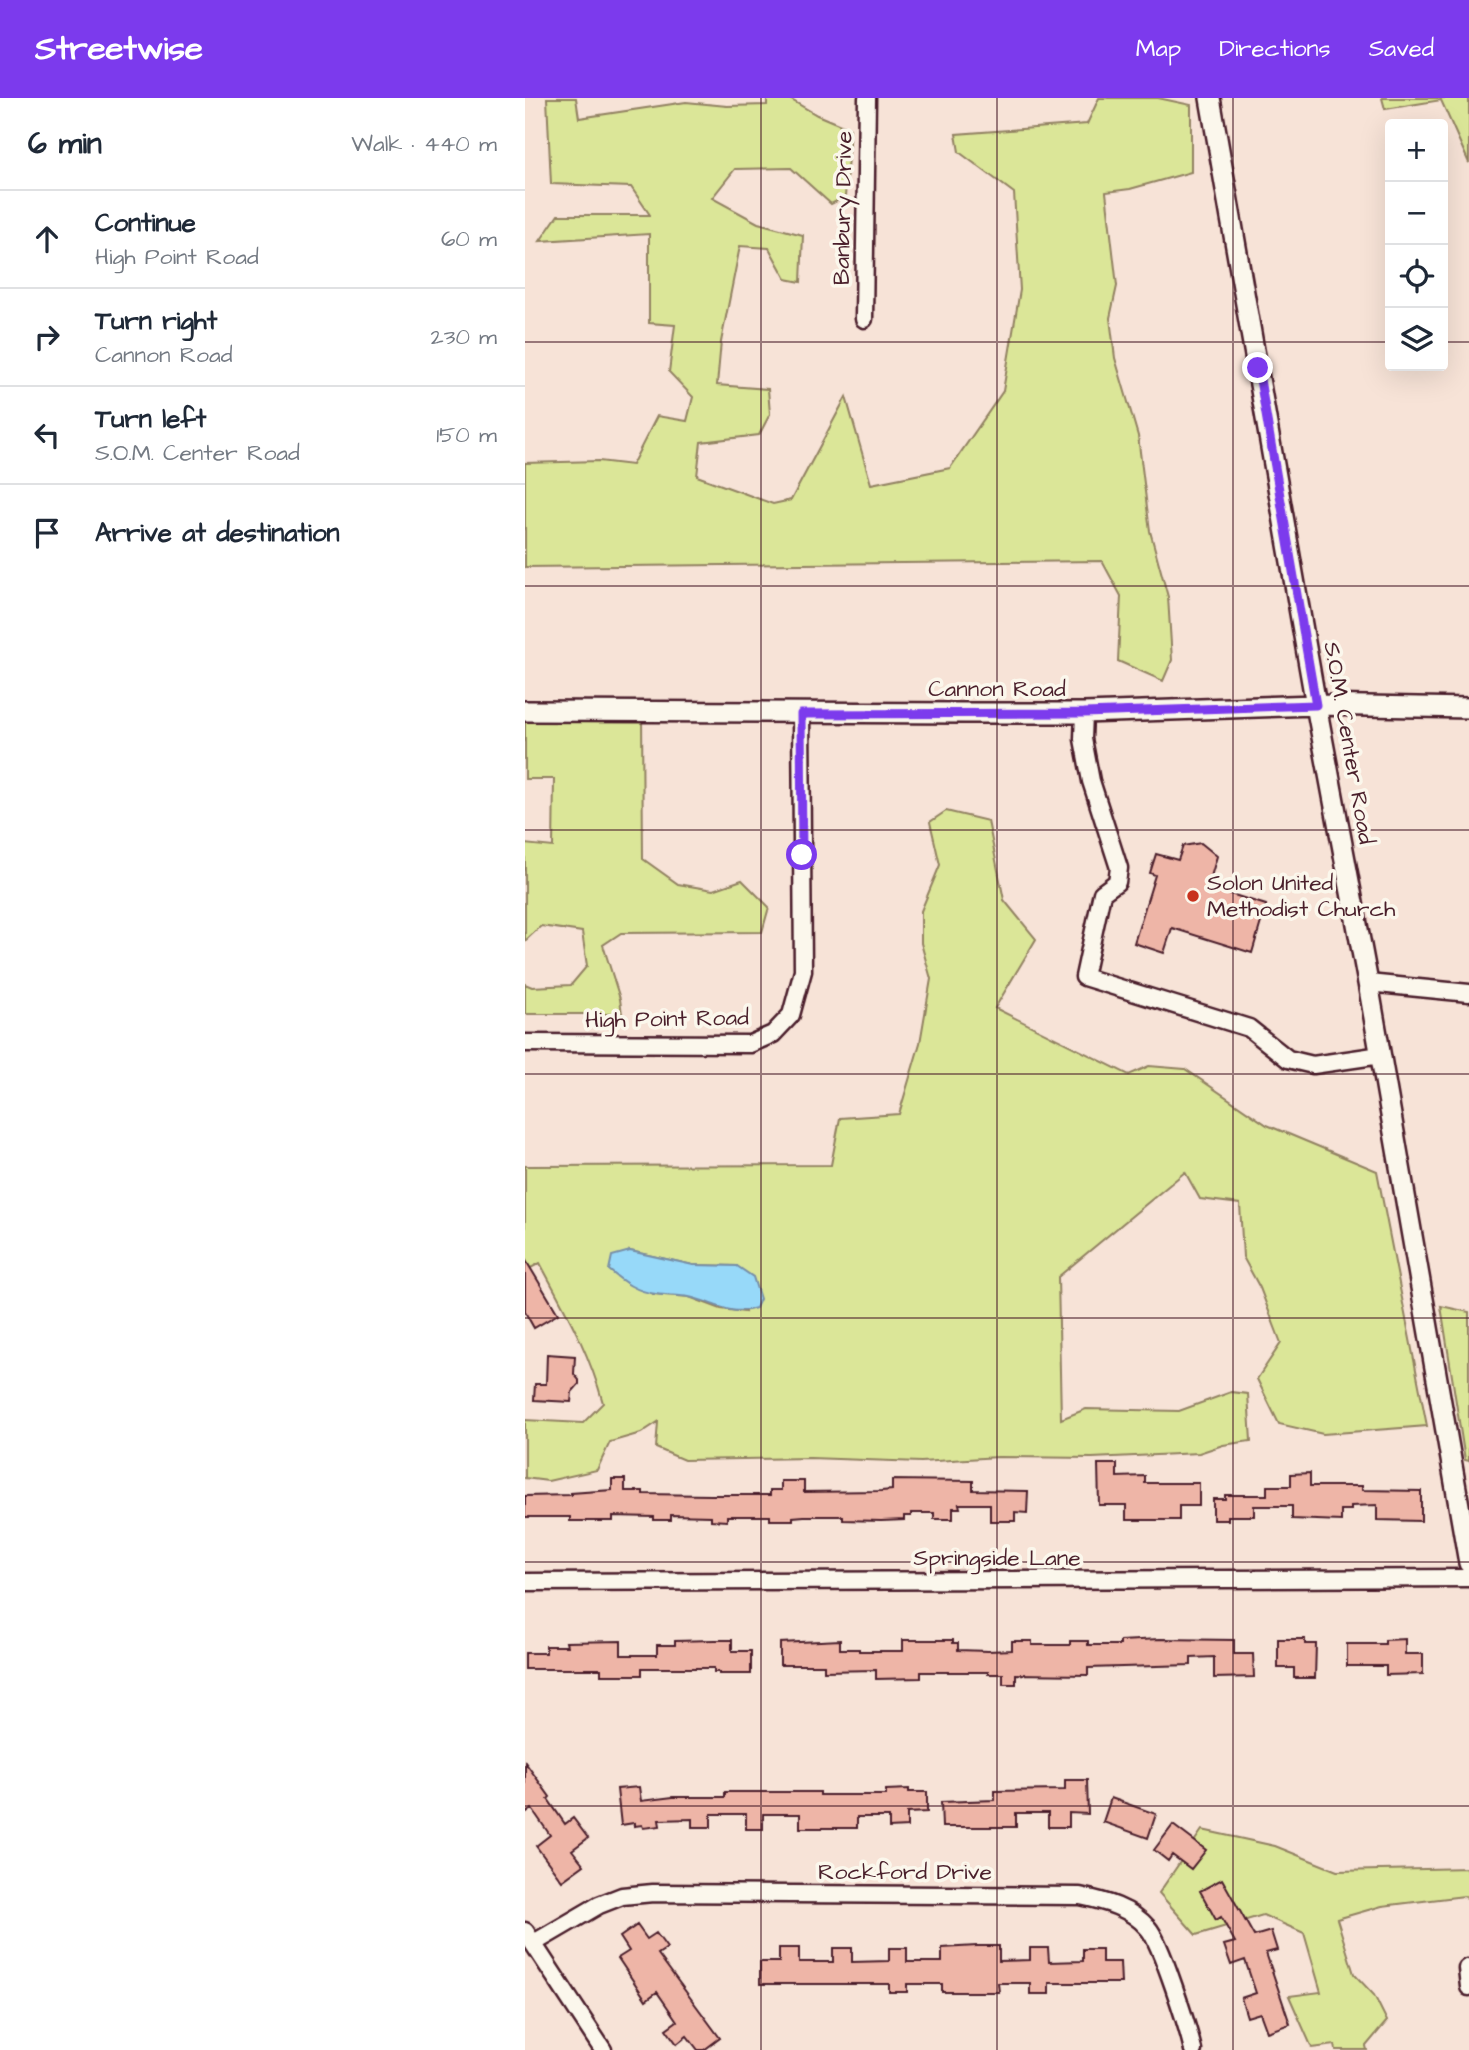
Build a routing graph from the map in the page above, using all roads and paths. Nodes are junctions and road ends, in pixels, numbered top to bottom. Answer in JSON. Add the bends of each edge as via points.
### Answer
{"nodes":[{"id":1,"x":867,"y":98,"type":"edge"},
{"id":2,"x":1210,"y":98,"type":"edge"},
{"id":3,"x":864,"y":319,"type":"dead end"},
{"id":4,"x":1316,"y":705,"type":"junction"},
{"id":5,"x":1469,"y":708,"type":"edge"},
{"id":6,"x":525,"y":711,"type":"edge"},
{"id":7,"x":1084,"y":713,"type":"junction"},
{"id":8,"x":801,"y":714,"type":"junction"},
{"id":9,"x":1368,"y":983,"type":"junction"},
{"id":10,"x":1469,"y":993,"type":"edge"},
{"id":11,"x":525,"y":1044,"type":"edge"},
{"id":12,"x":1381,"y":1055,"type":"junction"},
{"id":13,"x":1469,"y":1563,"type":"edge"},
{"id":14,"x":1469,"y":1578,"type":"edge"},
{"id":15,"x":525,"y":1582,"type":"edge"},
{"id":16,"x":529,"y":1937,"type":"edge"},
{"id":17,"x":1467,"y":1968,"type":"dead end"},
{"id":18,"x":1469,"y":1987,"type":"edge"},
{"id":19,"x":603,"y":2050,"type":"edge"},
{"id":20,"x":1193,"y":2050,"type":"edge"}],
"edges":[{"from":1,"to":3,"type":"street","name":"Banbury Drive"},
{"from":2,"to":4,"type":"main road","name":"S.O.M. Center Road"},
{"from":4,"to":5,"type":"main road","name":"Cannon Road"},
{"from":4,"to":7,"type":"main road","name":"Cannon Road"},
{"from":4,"to":9,"type":"main road","name":"S.O.M. Center Road"},
{"from":6,"to":8,"type":"main road","name":"Cannon Road"},
{"from":7,"to":8,"type":"main road","name":"Cannon Road"},
{"from":7,"to":12,"type":"street","via":[[1083,739],[1091,780],[1119,867],[1117,882],[1102,893],[1084,977],[1249,1028],[1287,1059],[1313,1065]]},
{"from":8,"to":11,"type":"street","name":"High Point Road","via":[[803,971],[792,1015],[773,1034],[750,1044]]},
{"from":9,"to":10,"type":"street"},
{"from":9,"to":12,"type":"main road","name":"S.O.M. Center Road"},
{"from":12,"to":13,"type":"main road","name":"S.O.M. Center Road"},
{"from":14,"to":15,"type":"street","name":"Springside Lane"},
{"from":16,"to":19,"type":"street"},
{"from":16,"to":20,"type":"street","name":"Rockford Drive","via":[[622,1896],[653,1893],[1080,1896],[1110,1902],[1149,1928]]},
{"from":17,"to":18,"type":"street"}]}
